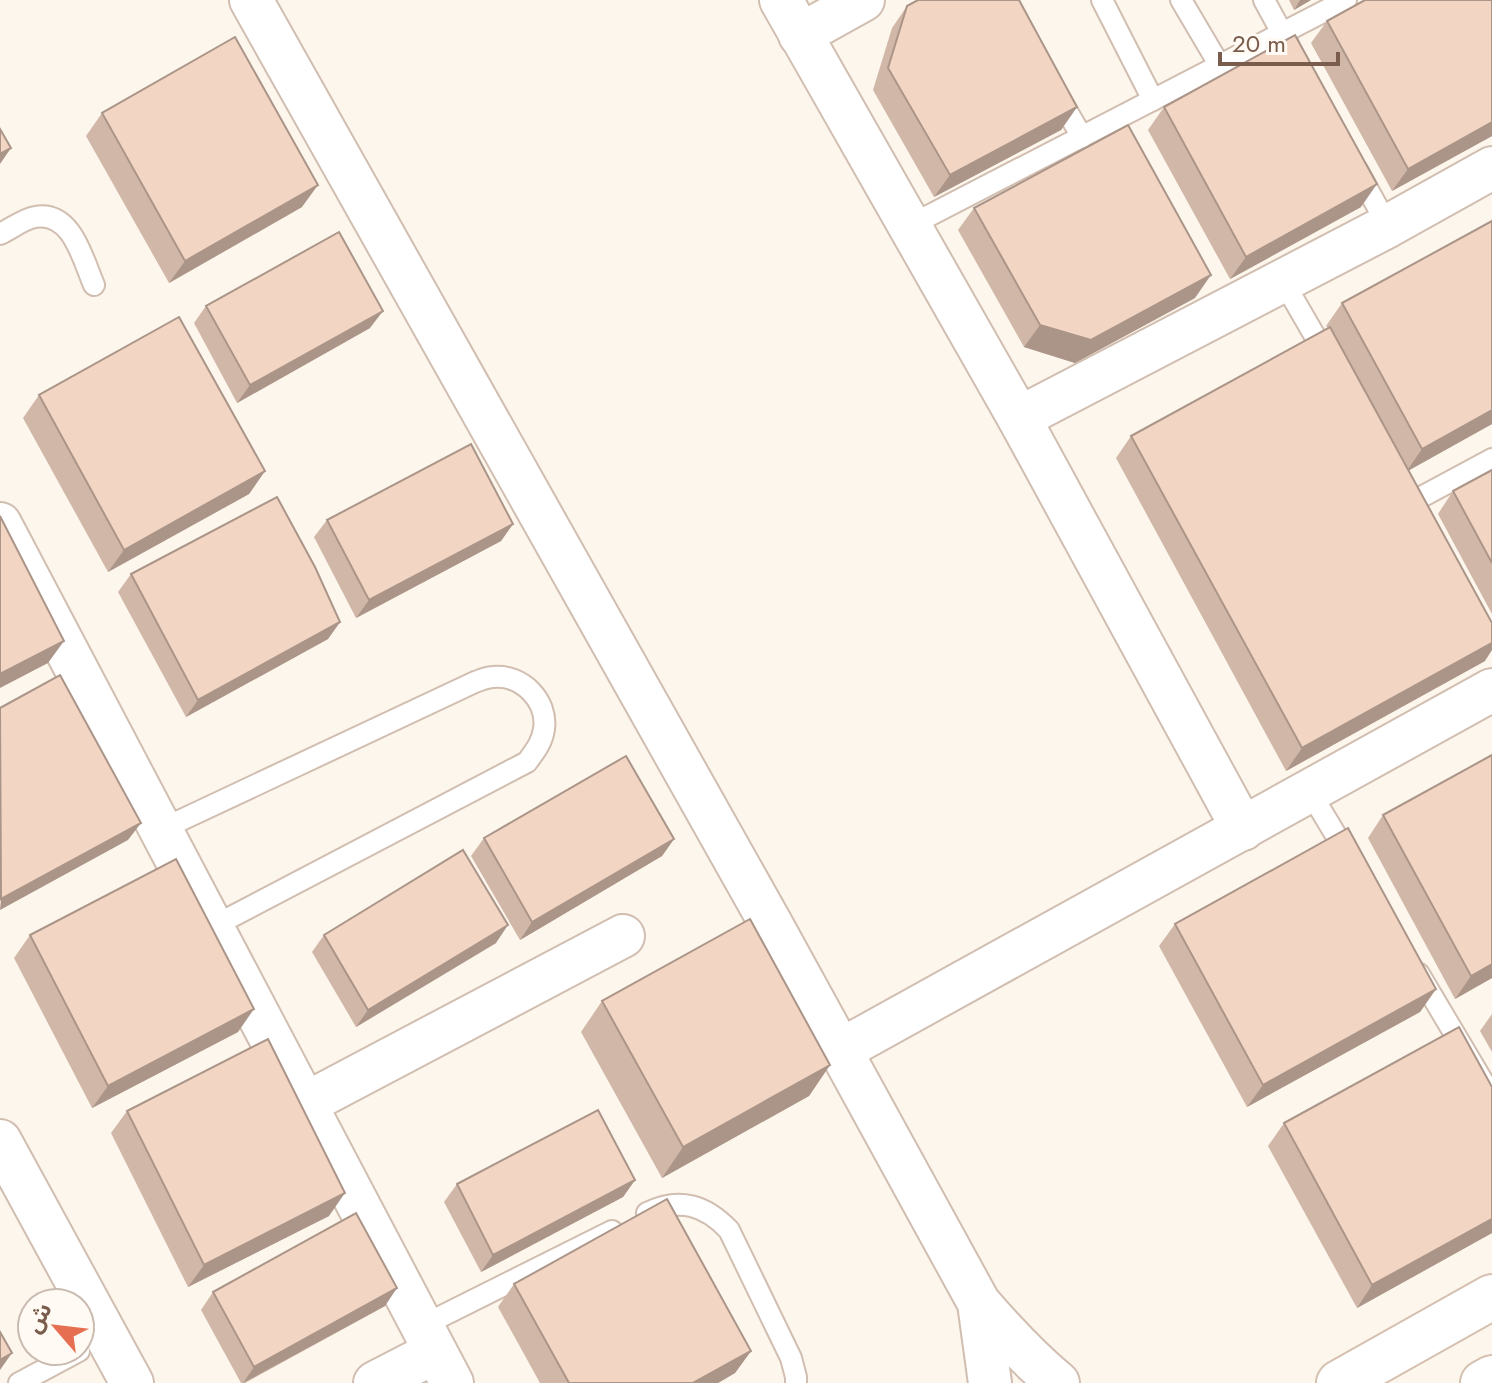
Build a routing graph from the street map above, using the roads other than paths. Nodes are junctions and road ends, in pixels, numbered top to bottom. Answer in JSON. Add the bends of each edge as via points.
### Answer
{"nodes":[{"id":1,"x":251,"y":0,"type":"edge"},
{"id":2,"x":863,"y":0,"type":"edge"},
{"id":3,"x":1102,"y":0,"type":"edge"},
{"id":4,"x":1181,"y":0,"type":"edge"},
{"id":5,"x":1264,"y":0,"type":"edge"},
{"id":6,"x":1346,"y":0,"type":"edge"},
{"id":7,"x":790,"y":17,"type":"edge"},
{"id":8,"x":1282,"y":33,"type":"junction"},
{"id":9,"x":1297,"y":61,"type":"edge"},
{"id":10,"x":1220,"y":66,"type":"junction"},
{"id":11,"x":1051,"y":82,"type":"edge"},
{"id":12,"x":1153,"y":100,"type":"junction"},
{"id":13,"x":1082,"y":137,"type":"junction"},
{"id":14,"x":1350,"y":157,"type":"edge"},
{"id":15,"x":1489,"y":178,"type":"edge"},
{"id":16,"x":909,"y":226,"type":"junction"},
{"id":17,"x":1388,"y":226,"type":"junction"},
{"id":18,"x":0,"y":234,"type":"edge"},
{"id":19,"x":1283,"y":281,"type":"junction"},
{"id":20,"x":94,"y":285,"type":"dead end"},
{"id":21,"x":1336,"y":372,"type":"edge"},
{"id":22,"x":1019,"y":418,"type":"junction"},
{"id":23,"x":1492,"y":459,"type":"edge"},
{"id":24,"x":1412,"y":503,"type":"edge"},
{"id":25,"x":0,"y":524,"type":"edge"},
{"id":26,"x":1492,"y":690,"type":"edge"},
{"id":27,"x":1310,"y":792,"type":"junction"},
{"id":28,"x":1243,"y":829,"type":"junction"},
{"id":29,"x":160,"y":830,"type":"junction"},
{"id":30,"x":1358,"y":871,"type":"edge"},
{"id":31,"x":212,"y":927,"type":"junction"},
{"id":32,"x":623,"y":936,"type":"dead end"},
{"id":33,"x":1405,"y":951,"type":"edge"},
{"id":34,"x":841,"y":1050,"type":"junction"},
{"id":35,"x":1492,"y":1097,"type":"edge"},
{"id":36,"x":305,"y":1104,"type":"junction"},
{"id":37,"x":0,"y":1141,"type":"edge"},
{"id":38,"x":63,"y":1287,"type":"edge"},
{"id":39,"x":1492,"y":1297,"type":"edge"},
{"id":40,"x":979,"y":1303,"type":"junction"},
{"id":41,"x":96,"y":1352,"type":"edge"},
{"id":42,"x":436,"y":1353,"type":"edge"},
{"id":43,"x":49,"y":1367,"type":"edge"},
{"id":44,"x":1492,"y":1378,"type":"edge"},
{"id":45,"x":19,"y":1383,"type":"edge"},
{"id":46,"x":132,"y":1383,"type":"edge"},
{"id":47,"x":375,"y":1383,"type":"edge"},
{"id":48,"x":796,"y":1383,"type":"edge"},
{"id":49,"x":990,"y":1383,"type":"edge"},
{"id":50,"x":1058,"y":1383,"type":"edge"},
{"id":51,"x":1339,"y":1383,"type":"edge"},
{"id":52,"x":1483,"y":1383,"type":"edge"}],
"edges":[{"from":1,"to":34,"type":"street"},
{"from":2,"to":7,"type":"street"},
{"from":3,"to":12,"type":"lane"},
{"from":4,"to":10,"type":"lane"},
{"from":5,"to":8,"type":"lane"},
{"from":6,"to":8,"type":"lane"},
{"from":7,"to":16,"type":"street"},
{"from":8,"to":9,"type":"lane"},
{"from":8,"to":10,"type":"lane"},
{"from":10,"to":12,"type":"lane"},
{"from":11,"to":13,"type":"lane"},
{"from":12,"to":13,"type":"lane"},
{"from":13,"to":16,"type":"lane"},
{"from":14,"to":17,"type":"lane"},
{"from":15,"to":17,"type":"street"},
{"from":16,"to":22,"type":"street"},
{"from":17,"to":19,"type":"street"},
{"from":18,"to":20,"type":"lane","via":[[36,217],[58,221],[73,236]]},
{"from":19,"to":21,"type":"lane"},
{"from":19,"to":22,"type":"street"},
{"from":22,"to":28,"type":"street"},
{"from":23,"to":24,"type":"lane"},
{"from":25,"to":29,"type":"street"},
{"from":26,"to":27,"type":"street"},
{"from":27,"to":28,"type":"street"},
{"from":27,"to":30,"type":"lane"},
{"from":28,"to":34,"type":"street"},
{"from":29,"to":31,"type":"street"},
{"from":29,"to":31,"type":"lane","via":[[475,682],[494,676],[514,679],[531,690],[542,707],[545,727],[527,762]]},
{"from":31,"to":36,"type":"street"},
{"from":32,"to":36,"type":"street"},
{"from":33,"to":35,"type":"lane"},
{"from":34,"to":40,"type":"street"},
{"from":36,"to":42,"type":"street"},
{"from":37,"to":38,"type":"street"},
{"from":39,"to":51,"type":"main road"},
{"from":40,"to":49,"type":"street"},
{"from":40,"to":50,"type":"street"},
{"from":41,"to":46,"type":"street"},
{"from":42,"to":47,"type":"street"},
{"from":42,"to":48,"type":"lane","via":[[662,1206],[692,1206],[729,1230],[791,1358]]},
{"from":43,"to":45,"type":"lane"},
{"from":44,"to":52,"type":"main road"}]}
